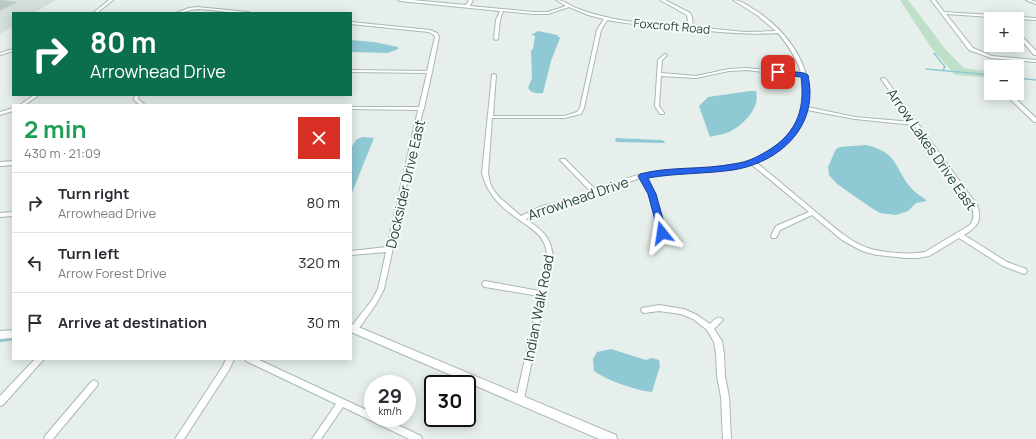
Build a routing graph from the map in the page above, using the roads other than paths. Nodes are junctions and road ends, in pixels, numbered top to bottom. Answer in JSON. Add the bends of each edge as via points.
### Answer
{"nodes":[{"id":1,"x":111,"y":0,"type":"edge"},
{"id":2,"x":471,"y":0,"type":"edge"},
{"id":3,"x":558,"y":0,"type":"edge"},
{"id":4,"x":662,"y":0,"type":"edge"},
{"id":5,"x":735,"y":0,"type":"edge"},
{"id":6,"x":933,"y":0,"type":"edge"},
{"id":7,"x":1028,"y":0,"type":"edge"},
{"id":8,"x":402,"y":1,"type":"edge"},
{"id":9,"x":1036,"y":3,"type":"edge"},
{"id":10,"x":569,"y":6,"type":"junction"},
{"id":11,"x":467,"y":7,"type":"junction"},
{"id":12,"x":502,"y":10,"type":"junction"},
{"id":13,"x":96,"y":12,"type":"edge"},
{"id":14,"x":181,"y":12,"type":"edge"},
{"id":15,"x":235,"y":12,"type":"edge"},
{"id":16,"x":942,"y":13,"type":"junction"},
{"id":17,"x":984,"y":16,"type":"edge"},
{"id":18,"x":606,"y":18,"type":"junction"},
{"id":19,"x":1024,"y":19,"type":"edge"},
{"id":20,"x":1036,"y":19,"type":"edge"},
{"id":21,"x":352,"y":23,"type":"edge"},
{"id":22,"x":691,"y":28,"type":"junction"},
{"id":23,"x":778,"y":32,"type":"junction"},
{"id":24,"x":496,"y":39,"type":"dead end"},
{"id":25,"x":1024,"y":41,"type":"edge"},
{"id":26,"x":12,"y":50,"type":"edge"},
{"id":27,"x":0,"y":54,"type":"edge"},
{"id":28,"x":1036,"y":54,"type":"edge"},
{"id":29,"x":665,"y":55,"type":"dead end"},
{"id":30,"x":1036,"y":61,"type":"edge"},
{"id":31,"x":352,"y":71,"type":"edge"},
{"id":32,"x":430,"y":72,"type":"junction"},
{"id":33,"x":659,"y":74,"type":"junction"},
{"id":34,"x":494,"y":75,"type":"dead end"},
{"id":35,"x":804,"y":75,"type":"junction"},
{"id":36,"x":883,"y":79,"type":"dead end"},
{"id":37,"x":36,"y":96,"type":"edge"},
{"id":38,"x":137,"y":96,"type":"edge"},
{"id":39,"x":1014,"y":100,"type":"edge"},
{"id":40,"x":24,"y":104,"type":"edge"},
{"id":41,"x":142,"y":104,"type":"edge"},
{"id":42,"x":352,"y":108,"type":"edge"},
{"id":43,"x":805,"y":108,"type":"junction"},
{"id":44,"x":12,"y":109,"type":"edge"},
{"id":45,"x":422,"y":109,"type":"junction"},
{"id":46,"x":662,"y":113,"type":"dead end"},
{"id":47,"x":0,"y":114,"type":"edge"},
{"id":48,"x":490,"y":116,"type":"junction"},
{"id":49,"x":1036,"y":122,"type":"edge"},
{"id":50,"x":916,"y":124,"type":"junction"},
{"id":51,"x":563,"y":160,"type":"dead end"},
{"id":52,"x":752,"y":162,"type":"junction"},
{"id":53,"x":12,"y":163,"type":"edge"},
{"id":54,"x":0,"y":164,"type":"edge"},
{"id":55,"x":642,"y":176,"type":"junction"},
{"id":56,"x":596,"y":193,"type":"junction"},
{"id":57,"x":812,"y":213,"type":"junction"},
{"id":58,"x":12,"y":214,"type":"edge"},
{"id":59,"x":0,"y":215,"type":"edge"},
{"id":60,"x":522,"y":218,"type":"junction"},
{"id":61,"x":662,"y":233,"type":"dead end"},
{"id":62,"x":960,"y":235,"type":"junction"},
{"id":63,"x":774,"y":236,"type":"dead end"},
{"id":64,"x":390,"y":249,"type":"junction"},
{"id":65,"x":352,"y":253,"type":"edge"},
{"id":66,"x":1024,"y":271,"type":"dead end"},
{"id":67,"x":485,"y":284,"type":"dead end"},
{"id":68,"x":543,"y":294,"type":"junction"},
{"id":69,"x":644,"y":310,"type":"dead end"},
{"id":70,"x":719,"y":320,"type":"dead end"},
{"id":71,"x":352,"y":328,"type":"edge"},
{"id":72,"x":710,"y":328,"type":"junction"},
{"id":73,"x":12,"y":334,"type":"edge"},
{"id":74,"x":0,"y":336,"type":"edge"},
{"id":75,"x":39,"y":360,"type":"edge"},
{"id":76,"x":230,"y":360,"type":"edge"},
{"id":77,"x":252,"y":360,"type":"edge"},
{"id":78,"x":94,"y":384,"type":"dead end"},
{"id":79,"x":520,"y":399,"type":"junction"},
{"id":80,"x":0,"y":402,"type":"edge"},
{"id":81,"x":342,"y":402,"type":"junction"},
{"id":82,"x":364,"y":413,"type":"edge"},
{"id":83,"x":393,"y":427,"type":"edge"},
{"id":84,"x":48,"y":439,"type":"edge"},
{"id":85,"x":179,"y":439,"type":"edge"},
{"id":86,"x":316,"y":439,"type":"edge"},
{"id":87,"x":418,"y":439,"type":"edge"},
{"id":88,"x":612,"y":439,"type":"edge"},
{"id":89,"x":727,"y":439,"type":"edge"}],
"edges":[{"from":1,"to":13,"type":"street"},
{"from":2,"to":11,"type":"street"},
{"from":3,"to":10,"type":"street","name":"Foxcroft Road"},
{"from":4,"to":22,"type":"street","via":[[689,14]]},
{"from":5,"to":23,"type":"street","name":"Arrowhead Drive","via":[[758,14]]},
{"from":6,"to":16,"type":"street"},
{"from":7,"to":9,"type":"street"},
{"from":8,"to":11,"type":"street"},
{"from":10,"to":12,"type":"street","via":[[541,13]]},
{"from":10,"to":18,"type":"street","name":"Foxcroft Road"},
{"from":11,"to":12,"type":"street"},
{"from":12,"to":24,"type":"street"},
{"from":14,"to":15,"type":"street","via":[[190,9]]},
{"from":16,"to":17,"type":"street"},
{"from":16,"to":30,"type":"street","via":[[968,47],[980,54]]},
{"from":18,"to":22,"type":"street","name":"Foxcroft Road"},
{"from":18,"to":48,"type":"street","via":[[599,30],[579,113],[564,117]]},
{"from":19,"to":20,"type":"street"},
{"from":21,"to":32,"type":"street","name":"Docksider Drive East","via":[[434,32],[437,37]]},
{"from":22,"to":23,"type":"street","name":"Foxcroft Road","via":[[752,34]]},
{"from":23,"to":35,"type":"street","name":"Arrowhead Drive","via":[[795,52]]},
{"from":25,"to":28,"type":"street"},
{"from":26,"to":27,"type":"street"},
{"from":29,"to":33,"type":"street","via":[[660,60]]},
{"from":31,"to":32,"type":"street"},
{"from":32,"to":45,"type":"street","name":"Docksider Drive East"},
{"from":33,"to":35,"type":"street","via":[[696,77],[746,69]]},
{"from":33,"to":46,"type":"street","via":[[657,106]]},
{"from":34,"to":48,"type":"street","name":"Indian Walk Road"},
{"from":35,"to":43,"type":"street","name":"Arrowhead Drive","via":[[807,93]]},
{"from":36,"to":50,"type":"street","name":"Arrow Lakes Drive East"},
{"from":37,"to":40,"type":"street"},
{"from":38,"to":41,"type":"street","via":[[136,99]]},
{"from":39,"to":49,"type":"street"},
{"from":42,"to":45,"type":"street"},
{"from":43,"to":50,"type":"street","via":[[855,118]]},
{"from":43,"to":52,"type":"street","name":"Arrowhead Drive","via":[[800,123],[791,137],[778,149]]},
{"from":44,"to":47,"type":"street"},
{"from":45,"to":64,"type":"street","name":"Docksider Drive East"},
{"from":48,"to":60,"type":"street","name":"Indian Walk Road","via":[[486,181],[499,202]]},
{"from":50,"to":62,"type":"street","name":"Arrow Lakes Drive East","via":[[976,208],[977,221]]},
{"from":51,"to":56,"type":"street"},
{"from":52,"to":55,"type":"street","name":"Arrowhead Drive","via":[[719,169]]},
{"from":52,"to":57,"type":"street"},
{"from":53,"to":54,"type":"street"},
{"from":55,"to":56,"type":"street","name":"Arrowhead Drive"},
{"from":55,"to":61,"type":"street","via":[[652,194]]},
{"from":56,"to":60,"type":"street","name":"Arrowhead Drive","via":[[575,201],[547,206]]},
{"from":57,"to":62,"type":"street","via":[[844,238],[864,249],[877,252],[918,256],[927,254]]},
{"from":57,"to":63,"type":"street","via":[[778,228]]},
{"from":58,"to":59,"type":"street"},
{"from":60,"to":68,"type":"street","name":"Indian Walk Road","via":[[539,231],[549,244],[550,259]]},
{"from":62,"to":66,"type":"street","via":[[1005,264]]},
{"from":64,"to":65,"type":"street"},
{"from":64,"to":71,"type":"street","name":"Docksider Drive East","via":[[378,295]]},
{"from":67,"to":68,"type":"street"},
{"from":68,"to":79,"type":"street","name":"Indian Walk Road"},
{"from":69,"to":72,"type":"street","via":[[659,308],[682,311]]},
{"from":70,"to":72,"type":"street"},
{"from":71,"to":79,"type":"street"},
{"from":72,"to":89,"type":"street","via":[[718,341],[720,354]]},
{"from":73,"to":74,"type":"street"},
{"from":75,"to":80,"type":"street"},
{"from":76,"to":85,"type":"street"},
{"from":77,"to":81,"type":"street"},
{"from":78,"to":84,"type":"street"},
{"from":79,"to":88,"type":"street"},
{"from":81,"to":82,"type":"street"},
{"from":81,"to":86,"type":"street"},
{"from":83,"to":87,"type":"street"}]}
